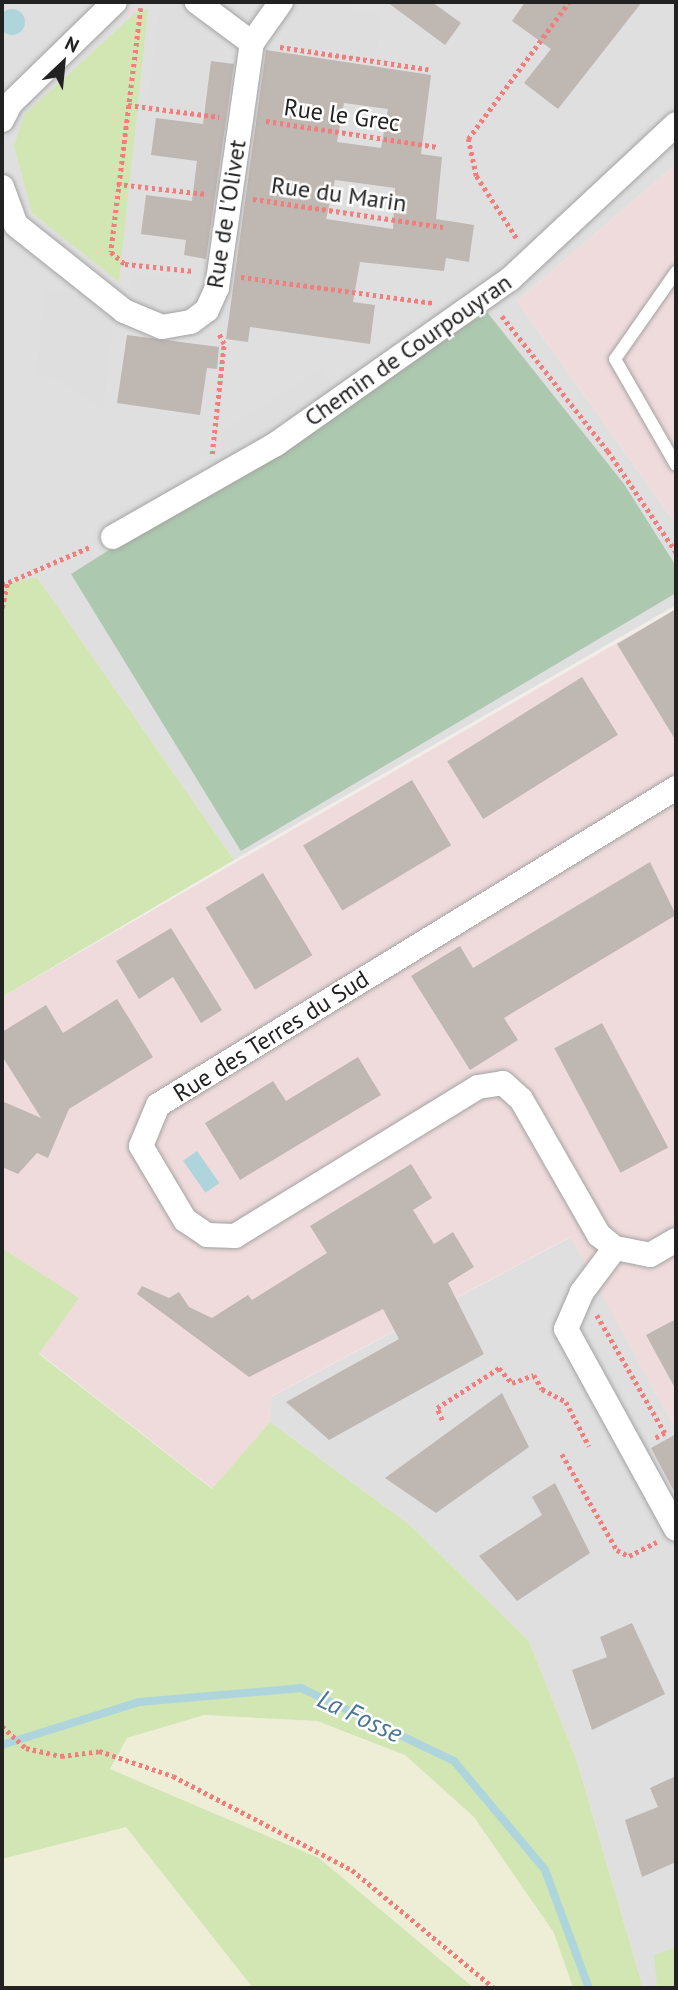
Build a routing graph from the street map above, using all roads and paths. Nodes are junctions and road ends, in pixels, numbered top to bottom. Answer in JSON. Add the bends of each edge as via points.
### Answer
{"nodes":[{"id":1,"x":115,"y":2,"type":"edge"},
{"id":2,"x":142,"y":2,"type":"edge"},
{"id":3,"x":197,"y":2,"type":"edge"},
{"id":4,"x":281,"y":2,"type":"edge"},
{"id":5,"x":569,"y":2,"type":"edge"},
{"id":6,"x":252,"y":43,"type":"junction"},
{"id":7,"x":428,"y":69,"type":"dead end"},
{"id":8,"x":128,"y":105,"type":"junction"},
{"id":9,"x":5,"y":106,"type":"edge"},
{"id":10,"x":242,"y":118,"type":"junction"},
{"id":11,"x":676,"y":124,"type":"edge"},
{"id":12,"x":438,"y":147,"type":"dead end"},
{"id":13,"x":117,"y":184,"type":"junction"},
{"id":14,"x":2,"y":187,"type":"edge"},
{"id":15,"x":230,"y":197,"type":"junction"},
{"id":16,"x":443,"y":227,"type":"dead end"},
{"id":17,"x":533,"y":258,"type":"junction"},
{"id":18,"x":676,"y":272,"type":"edge"},
{"id":19,"x":219,"y":273,"type":"junction"},
{"id":20,"x":486,"y":296,"type":"junction"},
{"id":21,"x":434,"y":303,"type":"dead end"},
{"id":22,"x":207,"y":310,"type":"junction"},
{"id":23,"x":212,"y":438,"type":"dead end"},
{"id":24,"x":676,"y":465,"type":"edge"},
{"id":25,"x":113,"y":537,"type":"joint"},
{"id":26,"x":676,"y":552,"type":"edge"},
{"id":27,"x":5,"y":585,"type":"edge"},
{"id":28,"x":2,"y":608,"type":"edge"},
{"id":29,"x":676,"y":788,"type":"edge"},
{"id":30,"x":676,"y":1240,"type":"edge"},
{"id":31,"x":615,"y":1248,"type":"junction"},
{"id":32,"x":594,"y":1310,"type":"dead end"},
{"id":33,"x":442,"y":1420,"type":"dead end"},
{"id":34,"x":589,"y":1446,"type":"dead end"},
{"id":35,"x":648,"y":1448,"type":"dead end"},
{"id":36,"x":562,"y":1454,"type":"dead end"},
{"id":37,"x":671,"y":1533,"type":"edge"},
{"id":38,"x":2,"y":1726,"type":"edge"},
{"id":39,"x":494,"y":1988,"type":"edge"}],
"edges":[{"from":1,"to":9,"type":"street"},
{"from":2,"to":8,"type":"path"},
{"from":3,"to":6,"type":"street"},
{"from":4,"to":6,"type":"street"},
{"from":5,"to":17,"type":"path","via":[[468,139],[475,176]]},
{"from":6,"to":7,"type":"path"},
{"from":6,"to":10,"type":"street","name":"Rue de l'Olivet"},
{"from":8,"to":10,"type":"path","name":"Rue le Grec"},
{"from":8,"to":13,"type":"path"},
{"from":10,"to":12,"type":"path","name":"Rue le Grec"},
{"from":10,"to":15,"type":"street","name":"Rue de l'Olivet"},
{"from":11,"to":17,"type":"street","name":"Chemin de Courpouyran"},
{"from":13,"to":15,"type":"path","name":"Rue du Marin"},
{"from":13,"to":19,"type":"path","via":[[111,252],[125,264]]},
{"from":14,"to":22,"type":"street","name":"Rue de l'Olivet","via":[[16,225],[124,312],[162,327],[191,322]]},
{"from":15,"to":16,"type":"path","name":"Rue du Marin"},
{"from":15,"to":19,"type":"street","name":"Rue de l'Olivet"},
{"from":17,"to":20,"type":"street","name":"Chemin de Courpouyran"},
{"from":18,"to":24,"type":"lane","via":[[615,359]]},
{"from":19,"to":21,"type":"path"},
{"from":19,"to":22,"type":"street","name":"Rue de l'Olivet"},
{"from":20,"to":25,"type":"street","name":"Chemin de Courpouyran","via":[[276,444]]},
{"from":20,"to":26,"type":"path","via":[[608,451]]},
{"from":22,"to":23,"type":"path","via":[[224,344]]},
{"from":25,"to":27,"type":"path"},
{"from":27,"to":28,"type":"path"},
{"from":29,"to":31,"type":"street","name":"Rue des Terres du Sud","via":[[158,1105],[141,1146],[185,1220],[207,1235],[235,1236],[478,1087],[503,1083],[521,1098],[598,1235]]},
{"from":30,"to":31,"type":"street","via":[[650,1255]]},
{"from":31,"to":37,"type":"street","via":[[582,1292],[566,1329]]},
{"from":32,"to":35,"type":"path","via":[[665,1433]]},
{"from":33,"to":34,"type":"path","via":[[437,1408],[499,1368],[512,1383],[534,1375],[542,1389],[566,1402]]},
{"from":36,"to":37,"type":"path","via":[[617,1550],[629,1556]]},
{"from":38,"to":39,"type":"path","via":[[26,1748],[61,1756],[99,1751],[173,1776],[352,1870]]}]}
